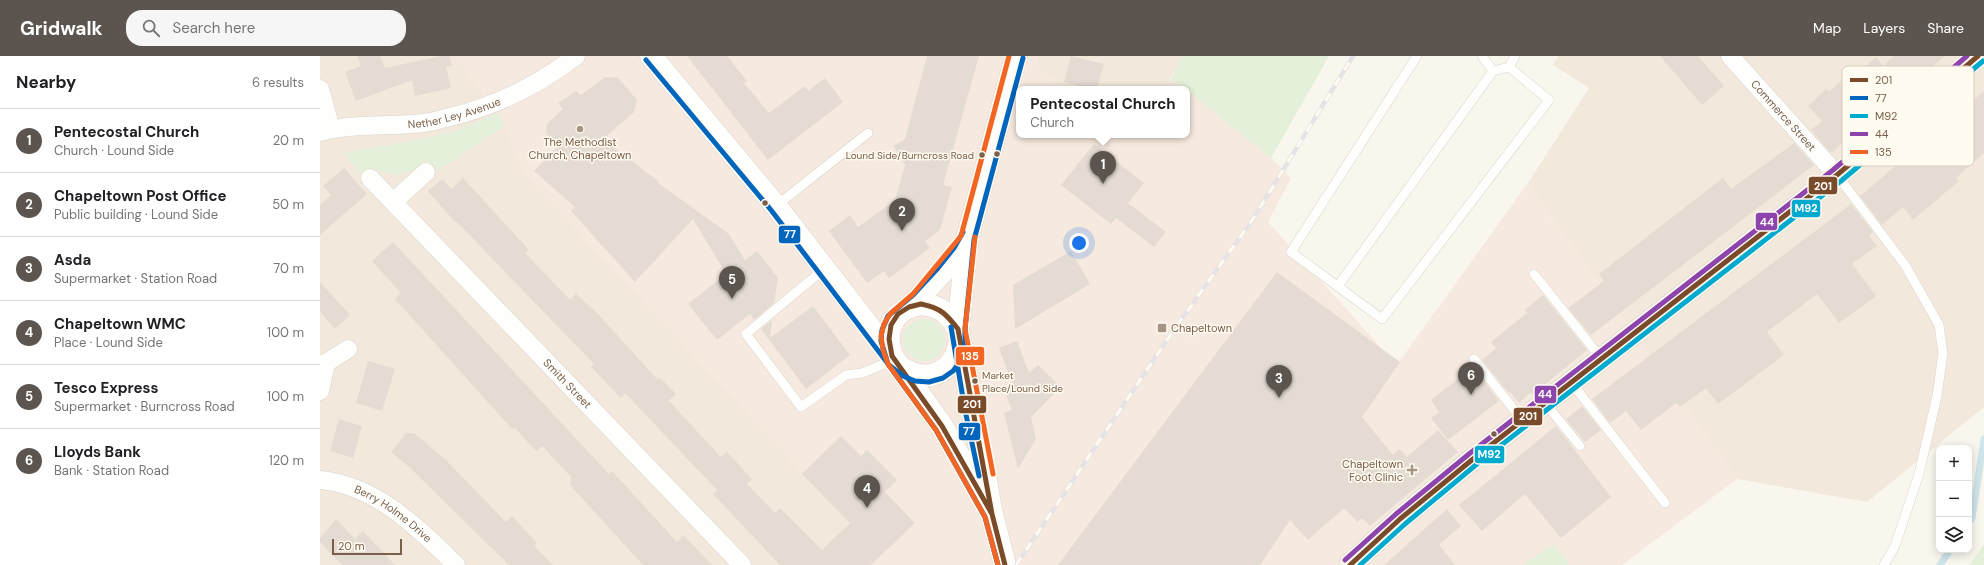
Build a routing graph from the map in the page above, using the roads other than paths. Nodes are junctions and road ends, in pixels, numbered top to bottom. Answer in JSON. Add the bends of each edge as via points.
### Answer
{"nodes":[{"id":1,"x":576,"y":56,"type":"edge"},
{"id":2,"x":651,"y":56,"type":"edge"},
{"id":3,"x":1016,"y":56,"type":"edge"},
{"id":4,"x":1417,"y":56,"type":"edge"},
{"id":5,"x":1482,"y":56,"type":"edge"},
{"id":6,"x":1515,"y":56,"type":"edge"},
{"id":7,"x":1730,"y":56,"type":"edge"},
{"id":8,"x":1978,"y":56,"type":"edge"},
{"id":9,"x":1966,"y":66,"type":"edge"},
{"id":10,"x":1509,"y":67,"type":"junction"},
{"id":11,"x":1493,"y":71,"type":"junction"},
{"id":12,"x":320,"y":89,"type":"edge"},
{"id":13,"x":325,"y":131,"type":"edge"},
{"id":14,"x":868,"y":133,"type":"dead end"},
{"id":15,"x":1848,"y":166,"type":"edge"},
{"id":16,"x":426,"y":172,"type":"dead end"},
{"id":17,"x":1837,"y":175,"type":"junction"},
{"id":18,"x":370,"y":178,"type":"dead end"},
{"id":19,"x":393,"y":202,"type":"junction"},
{"id":20,"x":776,"y":206,"type":"junction"},
{"id":21,"x":967,"y":239,"type":"junction"},
{"id":22,"x":1534,"y":274,"type":"dead end"},
{"id":23,"x":831,"y":277,"type":"junction"},
{"id":24,"x":1338,"y":286,"type":"junction"},
{"id":25,"x":905,"y":310,"type":"junction"},
{"id":26,"x":959,"y":335,"type":"junction"},
{"id":27,"x":348,"y":349,"type":"dead end"},
{"id":28,"x":1601,"y":358,"type":"junction"},
{"id":29,"x":1474,"y":359,"type":"dead end"},
{"id":30,"x":895,"y":361,"type":"junction"},
{"id":31,"x":323,"y":364,"type":"edge"},
{"id":32,"x":1571,"y":382,"type":"junction"},
{"id":33,"x":320,"y":391,"type":"edge"},
{"id":34,"x":1545,"y":403,"type":"junction"},
{"id":35,"x":1523,"y":421,"type":"junction"},
{"id":36,"x":1580,"y":446,"type":"dead end"},
{"id":37,"x":320,"y":480,"type":"edge"},
{"id":38,"x":1665,"y":503,"type":"dead end"},
{"id":39,"x":992,"y":514,"type":"junction"},
{"id":40,"x":448,"y":562,"type":"edge"},
{"id":41,"x":1004,"y":564,"type":"edge"},
{"id":42,"x":742,"y":565,"type":"edge"},
{"id":43,"x":1350,"y":565,"type":"edge"},
{"id":44,"x":1884,"y":565,"type":"edge"}],
"edges":[{"from":1,"to":13,"type":"street","name":"Nether Ley Avenue","via":[[521,92],[471,112],[426,123],[395,126],[361,125]]},
{"from":2,"to":20,"type":"main road"},
{"from":3,"to":21,"type":"main road"},
{"from":4,"to":24,"type":"lane","via":[[1291,252]]},
{"from":5,"to":11,"type":"lane"},
{"from":6,"to":10,"type":"lane"},
{"from":7,"to":17,"type":"street","name":"Commerce Street"},
{"from":8,"to":9,"type":"main road"},
{"from":10,"to":11,"type":"lane"},
{"from":10,"to":24,"type":"lane","via":[[1549,100],[1382,319]]},
{"from":11,"to":24,"type":"lane"},
{"from":12,"to":13,"type":"street"},
{"from":14,"to":20,"type":"lane"},
{"from":15,"to":17,"type":"main road"},
{"from":16,"to":19,"type":"street"},
{"from":17,"to":28,"type":"main road"},
{"from":17,"to":44,"type":"lane","via":[[1906,265],[1939,325],[1943,353],[1937,396],[1919,474],[1895,546]]},
{"from":18,"to":19,"type":"street","name":"Smith Street"},
{"from":19,"to":42,"type":"street","name":"Smith Street"},
{"from":20,"to":23,"type":"main road"},
{"from":21,"to":25,"type":"main road","via":[[950,264]]},
{"from":21,"to":26,"type":"main road"},
{"from":22,"to":28,"type":"lane"},
{"from":23,"to":25,"type":"main road","via":[[861,309],[884,317]]},
{"from":23,"to":30,"type":"main road"},
{"from":23,"to":30,"type":"lane","via":[[746,334],[796,401],[801,407],[846,375],[862,373]]},
{"from":25,"to":26,"type":"main road","via":[[927,305],[944,310],[953,319]]},
{"from":25,"to":30,"type":"main road","via":[[890,329],[889,348]]},
{"from":26,"to":30,"type":"main road","via":[[955,358],[943,370],[932,375],[920,376],[909,372]]},
{"from":26,"to":39,"type":"main road"},
{"from":27,"to":31,"type":"street"},
{"from":28,"to":32,"type":"main road"},
{"from":29,"to":35,"type":"lane"},
{"from":30,"to":39,"type":"main road","via":[[942,426]]},
{"from":31,"to":33,"type":"street"},
{"from":32,"to":34,"type":"main road"},
{"from":32,"to":38,"type":"lane"},
{"from":34,"to":35,"type":"main road"},
{"from":34,"to":36,"type":"lane"},
{"from":35,"to":43,"type":"main road","via":[[1406,514]]},
{"from":37,"to":40,"type":"street","name":"Berry Holme Drive","via":[[358,489],[386,503]]},
{"from":39,"to":41,"type":"main road"}]}
